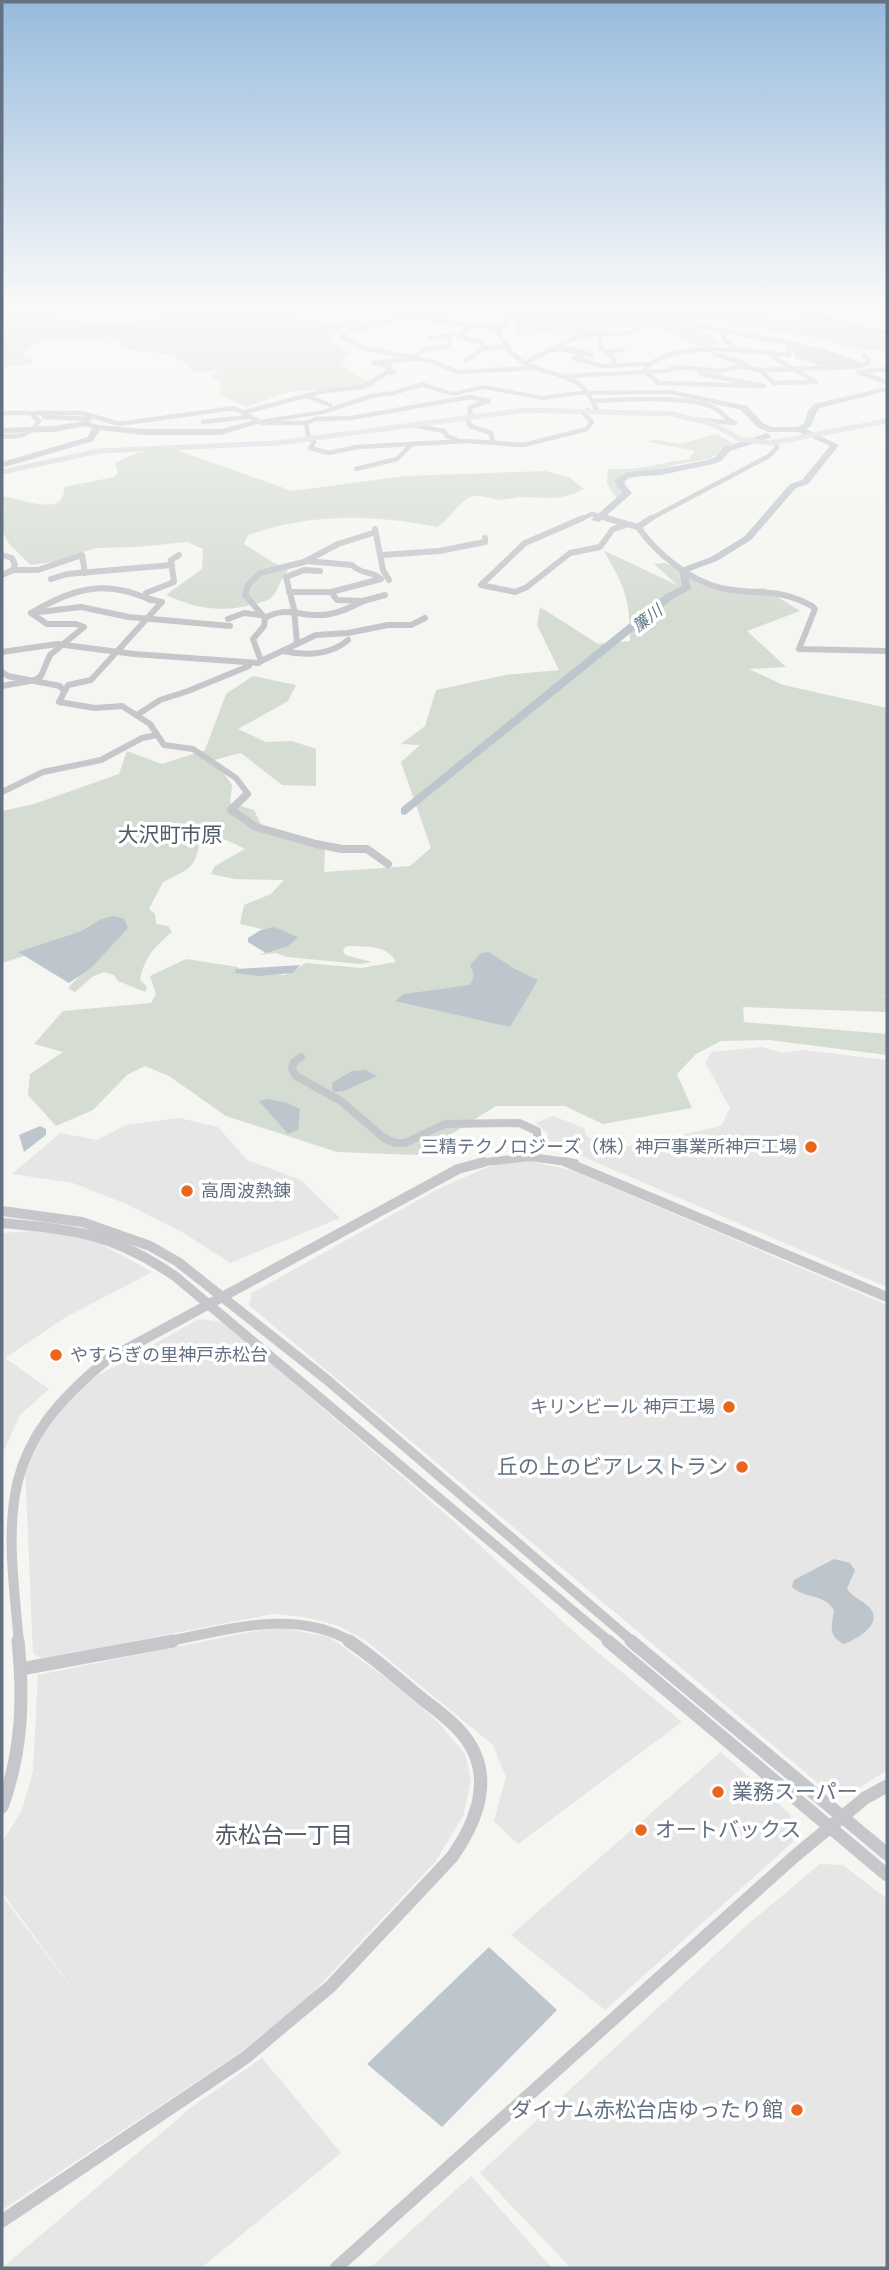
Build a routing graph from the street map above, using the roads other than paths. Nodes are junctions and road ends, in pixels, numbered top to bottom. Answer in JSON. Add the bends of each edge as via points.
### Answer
{"nodes":[{"id":1,"x":205,"y":412,"type":"edge"},
{"id":2,"x":240,"y":412,"type":"edge"},
{"id":3,"x":266,"y":412,"type":"edge"},
{"id":4,"x":385,"y":412,"type":"edge"},
{"id":5,"x":470,"y":412,"type":"edge"},
{"id":6,"x":511,"y":412,"type":"edge"},
{"id":7,"x":587,"y":412,"type":"edge"},
{"id":8,"x":626,"y":412,"type":"edge"},
{"id":9,"x":720,"y":412,"type":"edge"},
{"id":10,"x":2,"y":414,"type":"edge"},
{"id":11,"x":31,"y":414,"type":"junction"},
{"id":12,"x":470,"y":417,"type":"junction"},
{"id":13,"x":251,"y":418,"type":"junction"},
{"id":14,"x":351,"y":418,"type":"junction"},
{"id":15,"x":90,"y":419,"type":"dead end"},
{"id":16,"x":699,"y":420,"type":"junction"},
{"id":17,"x":887,"y":421,"type":"edge"},
{"id":18,"x":203,"y":422,"type":"dead end"},
{"id":19,"x":306,"y":423,"type":"junction"},
{"id":20,"x":413,"y":425,"type":"junction"},
{"id":21,"x":358,"y":433,"type":"junction"},
{"id":22,"x":2,"y":436,"type":"edge"},
{"id":23,"x":309,"y":439,"type":"junction"},
{"id":24,"x":461,"y":442,"type":"junction"},
{"id":25,"x":493,"y":442,"type":"junction"},
{"id":26,"x":776,"y":443,"type":"junction"},
{"id":27,"x":412,"y":444,"type":"junction"},
{"id":28,"x":356,"y":469,"type":"dead end"},
{"id":29,"x":2,"y":472,"type":"edge"},
{"id":30,"x":626,"y":525,"type":"junction"},
{"id":31,"x":638,"y":527,"type":"junction"},
{"id":32,"x":485,"y":538,"type":"dead end"},
{"id":33,"x":2,"y":555,"type":"edge"},
{"id":34,"x":179,"y":555,"type":"dead end"},
{"id":35,"x":382,"y":555,"type":"junction"},
{"id":36,"x":306,"y":561,"type":"junction"},
{"id":37,"x":172,"y":565,"type":"junction"},
{"id":38,"x":13,"y":569,"type":"junction"},
{"id":39,"x":320,"y":570,"type":"dead end"},
{"id":40,"x":87,"y":572,"type":"junction"},
{"id":41,"x":2,"y":575,"type":"edge"},
{"id":42,"x":51,"y":579,"type":"dead end"},
{"id":43,"x":389,"y":580,"type":"dead end"},
{"id":44,"x":91,"y":587,"type":"junction"},
{"id":45,"x":289,"y":592,"type":"junction"},
{"id":46,"x":331,"y":592,"type":"junction"},
{"id":47,"x":385,"y":594,"type":"dead end"},
{"id":48,"x":152,"y":601,"type":"junction"},
{"id":49,"x":363,"y":601,"type":"junction"},
{"id":50,"x":293,"y":611,"type":"junction"},
{"id":51,"x":31,"y":613,"type":"junction"},
{"id":52,"x":147,"y":618,"type":"junction"},
{"id":53,"x":265,"y":618,"type":"junction"},
{"id":54,"x":425,"y":618,"type":"dead end"},
{"id":55,"x":333,"y":632,"type":"dead end"},
{"id":56,"x":324,"y":635,"type":"junction"},
{"id":57,"x":348,"y":640,"type":"dead end"},
{"id":58,"x":297,"y":644,"type":"junction"},
{"id":59,"x":62,"y":645,"type":"junction"},
{"id":60,"x":282,"y":651,"type":"junction"},
{"id":61,"x":887,"y":651,"type":"edge"},
{"id":62,"x":2,"y":652,"type":"edge"},
{"id":63,"x":117,"y":652,"type":"junction"},
{"id":64,"x":260,"y":662,"type":"junction"},
{"id":65,"x":2,"y":672,"type":"edge"},
{"id":66,"x":35,"y":680,"type":"junction"},
{"id":67,"x":2,"y":686,"type":"edge"},
{"id":68,"x":63,"y":690,"type":"junction"},
{"id":69,"x":137,"y":715,"type":"junction"},
{"id":70,"x":157,"y":735,"type":"junction"},
{"id":71,"x":2,"y":792,"type":"edge"},
{"id":72,"x":388,"y":864,"type":"dead end"},
{"id":73,"x":301,"y":1057,"type":"dead end"},
{"id":74,"x":537,"y":1156,"type":"junction"},
{"id":75,"x":2,"y":1211,"type":"edge"},
{"id":76,"x":2,"y":1223,"type":"edge"},
{"id":77,"x":223,"y":1296,"type":"junction"},
{"id":78,"x":887,"y":1297,"type":"edge"},
{"id":79,"x":210,"y":1303,"type":"junction"},
{"id":80,"x":21,"y":1669,"type":"junction"},
{"id":81,"x":887,"y":1786,"type":"edge"},
{"id":82,"x":2,"y":1807,"type":"edge"},
{"id":83,"x":835,"y":1822,"type":"junction"},
{"id":84,"x":887,"y":1854,"type":"edge"},
{"id":85,"x":887,"y":1875,"type":"edge"},
{"id":86,"x":2,"y":2221,"type":"edge"},
{"id":87,"x":336,"y":2268,"type":"edge"}],
"edges":[{"from":1,"to":11,"type":"street","via":[[119,424],[105,424],[93,415]]},
{"from":2,"to":13,"type":"street"},
{"from":3,"to":13,"type":"street"},
{"from":4,"to":14,"type":"street"},
{"from":5,"to":12,"type":"street"},
{"from":6,"to":12,"type":"main road"},
{"from":7,"to":25,"type":"street","via":[[592,422],[587,429],[523,445]]},
{"from":8,"to":16,"type":"main road"},
{"from":9,"to":16,"type":"street","via":[[726,420],[738,422]]},
{"from":10,"to":11,"type":"street"},
{"from":11,"to":15,"type":"street"},
{"from":11,"to":22,"type":"street","via":[[39,421],[30,432]]},
{"from":12,"to":20,"type":"main road"},
{"from":12,"to":25,"type":"street","via":[[470,426],[491,433]]},
{"from":13,"to":18,"type":"street"},
{"from":13,"to":19,"type":"street"},
{"from":14,"to":19,"type":"street"},
{"from":14,"to":21,"type":"street","via":[[354,422],[349,425]]},
{"from":16,"to":26,"type":"main road","via":[[740,439]]},
{"from":17,"to":26,"type":"main road"},
{"from":19,"to":23,"type":"street"},
{"from":20,"to":21,"type":"main road"},
{"from":20,"to":24,"type":"street","via":[[444,431]]},
{"from":21,"to":23,"type":"main road"},
{"from":23,"to":27,"type":"street","via":[[314,442],[310,448],[325,453]]},
{"from":23,"to":29,"type":"main road","via":[[99,451]]},
{"from":24,"to":25,"type":"street"},
{"from":24,"to":27,"type":"street"},
{"from":26,"to":31,"type":"street","via":[[769,456]]},
{"from":27,"to":28,"type":"street","via":[[397,458]]},
{"from":30,"to":30,"type":"street","via":[[613,529],[600,547],[570,553],[527,587],[514,592],[481,585],[525,542],[592,514]]},
{"from":30,"to":31,"type":"street"},
{"from":31,"to":61,"type":"street","via":[[665,559],[720,587],[775,590],[812,606],[815,609],[799,649]]},
{"from":32,"to":35,"type":"street","via":[[470,547]]},
{"from":33,"to":38,"type":"street","via":[[12,558]]},
{"from":34,"to":37,"type":"street","via":[[171,560]]},
{"from":35,"to":36,"type":"street","via":[[376,530]]},
{"from":35,"to":43,"type":"street"},
{"from":36,"to":46,"type":"street","via":[[352,565],[360,573],[381,579]]},
{"from":36,"to":53,"type":"street","via":[[269,569],[250,582],[247,600]]},
{"from":37,"to":40,"type":"street"},
{"from":37,"to":48,"type":"street","via":[[174,582],[146,593]]},
{"from":38,"to":40,"type":"street","via":[[38,570],[82,555]]},
{"from":38,"to":41,"type":"street"},
{"from":39,"to":45,"type":"street","via":[[286,577]]},
{"from":40,"to":42,"type":"street"},
{"from":40,"to":44,"type":"street"},
{"from":44,"to":48,"type":"street"},
{"from":44,"to":51,"type":"street"},
{"from":45,"to":46,"type":"street"},
{"from":45,"to":50,"type":"street"},
{"from":46,"to":49,"type":"street","via":[[337,600]]},
{"from":47,"to":49,"type":"street"},
{"from":48,"to":52,"type":"street","via":[[162,602]]},
{"from":49,"to":50,"type":"street","via":[[324,615]]},
{"from":50,"to":53,"type":"street","via":[[277,611]]},
{"from":50,"to":58,"type":"street"},
{"from":51,"to":52,"type":"street","via":[[81,607]]},
{"from":51,"to":59,"type":"street","via":[[47,624],[83,625]]},
{"from":52,"to":53,"type":"street","via":[[229,622],[251,613]]},
{"from":52,"to":63,"type":"street"},
{"from":53,"to":64,"type":"street","via":[[253,639]]},
{"from":54,"to":56,"type":"street","via":[[411,625]]},
{"from":55,"to":56,"type":"street"},
{"from":56,"to":58,"type":"street"},
{"from":57,"to":60,"type":"street","via":[[307,656]]},
{"from":58,"to":60,"type":"street"},
{"from":59,"to":62,"type":"street"},
{"from":59,"to":63,"type":"street"},
{"from":59,"to":66,"type":"street"},
{"from":60,"to":64,"type":"street"},
{"from":63,"to":64,"type":"street"},
{"from":63,"to":68,"type":"street","via":[[91,680]]},
{"from":64,"to":69,"type":"street","via":[[196,689],[151,701]]},
{"from":65,"to":66,"type":"street"},
{"from":66,"to":67,"type":"street"},
{"from":66,"to":68,"type":"street"},
{"from":68,"to":69,"type":"street","via":[[59,702],[95,708],[122,706]]},
{"from":69,"to":70,"type":"street"},
{"from":70,"to":71,"type":"street","via":[[101,760],[43,772]]},
{"from":70,"to":72,"type":"street","via":[[164,744],[193,749],[236,778],[248,794],[231,810],[256,827],[316,844],[368,849]]},
{"from":73,"to":74,"type":"street","via":[[292,1069],[296,1076],[341,1101],[384,1138],[405,1143],[460,1122],[519,1123],[537,1131]]},
{"from":74,"to":77,"type":"street","via":[[500,1158],[458,1169]]},
{"from":74,"to":78,"type":"street","via":[[574,1163]]},
{"from":75,"to":77,"type":"street","via":[[82,1222],[128,1237],[178,1262]]},
{"from":76,"to":79,"type":"street","via":[[74,1230],[113,1241],[147,1257]]},
{"from":77,"to":79,"type":"street"},
{"from":77,"to":83,"type":"street","via":[[327,1379]]},
{"from":79,"to":80,"type":"street","via":[[84,1375],[46,1407],[22,1440],[7,1477],[5,1516]]},
{"from":79,"to":83,"type":"street"},
{"from":80,"to":82,"type":"street","via":[[19,1743]]},
{"from":80,"to":86,"type":"street","via":[[268,1623],[324,1628],[360,1648],[460,1730],[476,1751],[484,1792],[468,1836],[452,1857],[331,1986],[245,2059]]},
{"from":81,"to":83,"type":"street"},
{"from":83,"to":84,"type":"street"},
{"from":83,"to":85,"type":"street"},
{"from":83,"to":87,"type":"street"}]}
